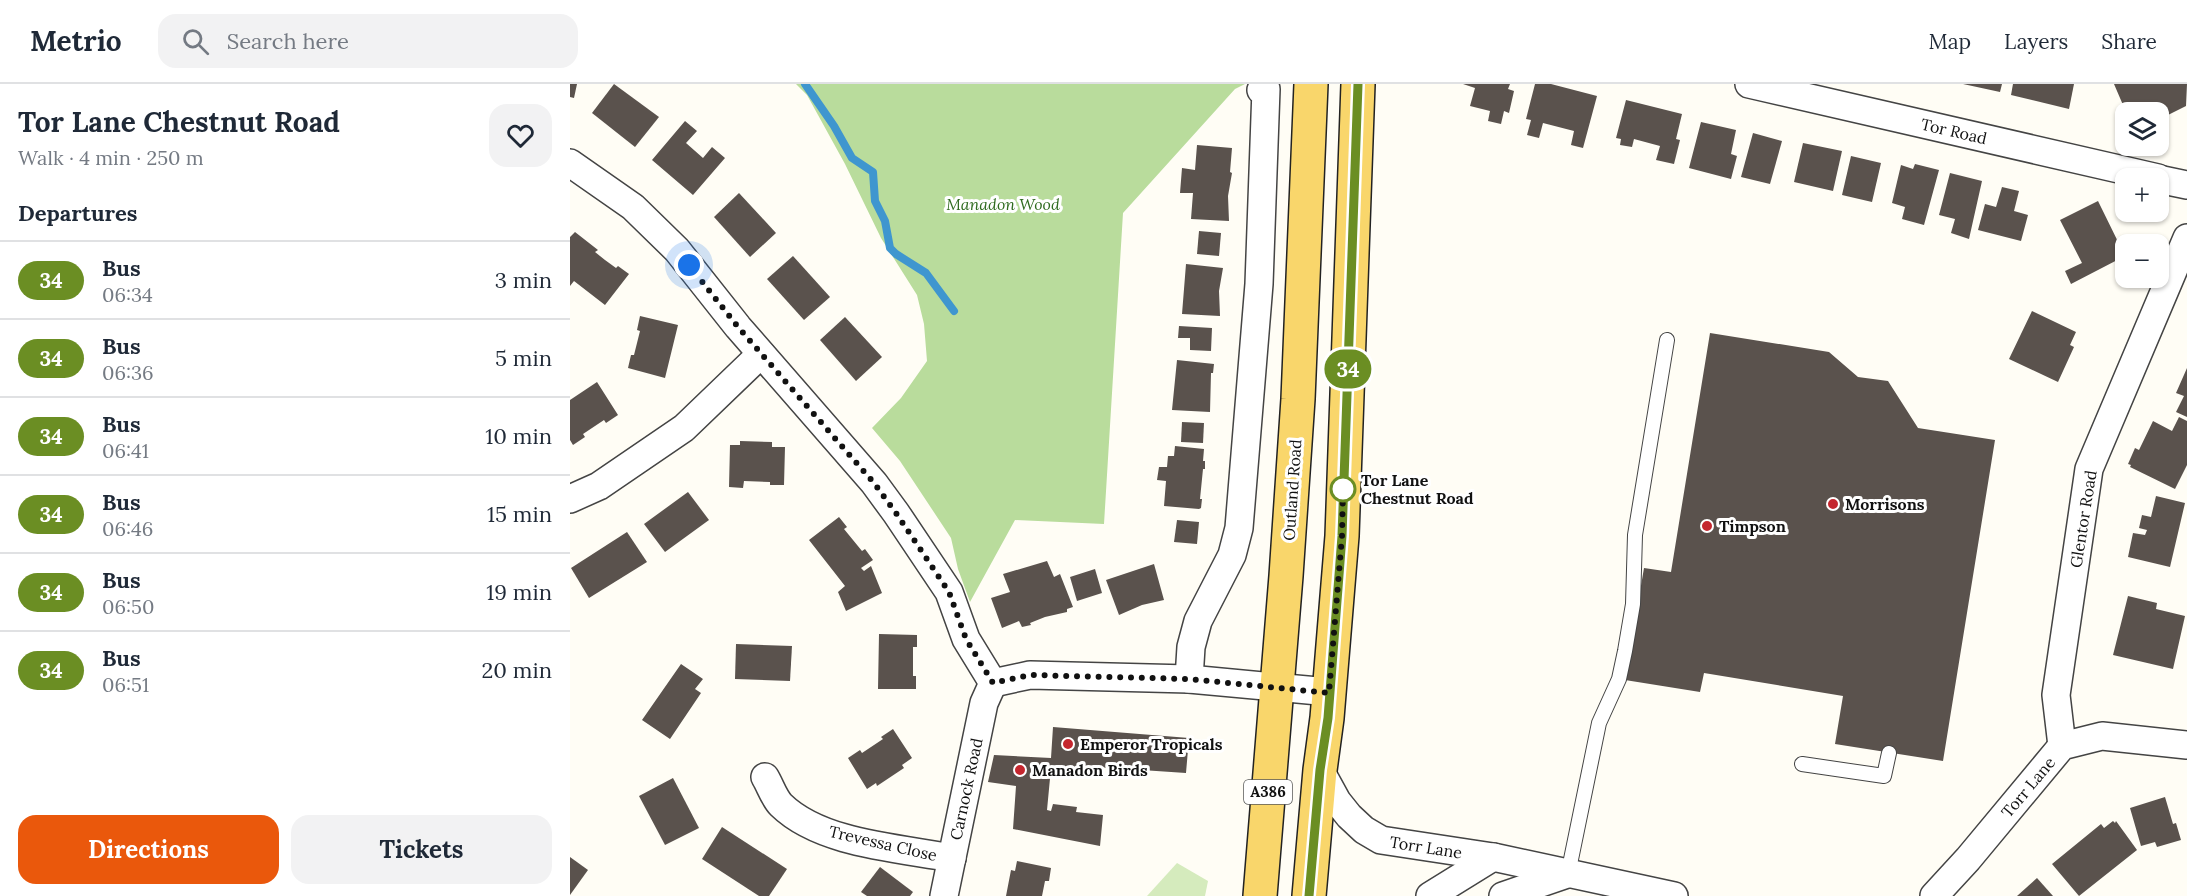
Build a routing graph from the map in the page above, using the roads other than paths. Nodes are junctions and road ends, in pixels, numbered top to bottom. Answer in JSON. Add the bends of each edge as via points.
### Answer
{"nodes":[{"id":1,"x":1311,"y":84,"type":"edge"},
{"id":2,"x":1358,"y":84,"type":"edge"},
{"id":3,"x":1749,"y":84,"type":"edge"},
{"id":4,"x":1261,"y":90,"type":"dead end"},
{"id":5,"x":570,"y":164,"type":"edge"},
{"id":6,"x":2115,"y":169,"type":"edge"},
{"id":7,"x":2169,"y":181,"type":"edge"},
{"id":8,"x":2187,"y":185,"type":"edge"},
{"id":9,"x":2187,"y":238,"type":"edge"},
{"id":10,"x":1667,"y":340,"type":"dead end"},
{"id":11,"x":761,"y":354,"type":"junction"},
{"id":12,"x":570,"y":499,"type":"edge"},
{"id":13,"x":1189,"y":679,"type":"junction"},
{"id":14,"x":993,"y":683,"type":"junction"},
{"id":15,"x":1277,"y":687,"type":"junction"},
{"id":16,"x":1329,"y":693,"type":"junction"},
{"id":17,"x":2187,"y":745,"type":"edge"},
{"id":18,"x":2062,"y":746,"type":"junction"},
{"id":19,"x":1889,"y":753,"type":"dead end"},
{"id":20,"x":1803,"y":764,"type":"dead end"},
{"id":21,"x":1320,"y":770,"type":"junction"},
{"id":22,"x":765,"y":777,"type":"dead end"},
{"id":23,"x":1493,"y":857,"type":"junction"},
{"id":24,"x":952,"y":858,"type":"junction"},
{"id":25,"x":1568,"y":874,"type":"junction"},
{"id":26,"x":944,"y":896,"type":"edge"},
{"id":27,"x":1260,"y":896,"type":"edge"},
{"id":28,"x":1309,"y":896,"type":"edge"},
{"id":29,"x":1430,"y":896,"type":"edge"},
{"id":30,"x":1503,"y":896,"type":"edge"},
{"id":31,"x":1674,"y":896,"type":"edge"},
{"id":32,"x":1934,"y":896,"type":"edge"}],
"edges":[{"from":1,"to":15,"type":"main road","name":"Outland Road","number":"A386","via":[[1298,399]]},
{"from":2,"to":16,"type":"main road","via":[[1342,536]]},
{"from":3,"to":6,"type":"street","name":"Tor Road"},
{"from":4,"to":13,"type":"street","via":[[1266,89],[1259,284],[1239,528],[1232,555],[1198,621]]},
{"from":5,"to":11,"type":"street","via":[[633,207],[677,250]]},
{"from":7,"to":8,"type":"street","name":"Tor Road"},
{"from":9,"to":18,"type":"street","name":"Glentor Road","via":[[2089,469],[2056,695]]},
{"from":10,"to":25,"type":"lane","via":[[1635,535],[1633,604],[1619,679],[1599,723]]},
{"from":11,"to":12,"type":"street","via":[[684,428],[599,486]]},
{"from":11,"to":14,"type":"street","via":[[896,513],[949,592],[966,639]]},
{"from":13,"to":14,"type":"street","via":[[1030,675]]},
{"from":13,"to":15,"type":"street"},
{"from":14,"to":24,"type":"street","name":"Carnock Road","via":[[984,703]]},
{"from":15,"to":16,"type":"street"},
{"from":15,"to":27,"type":"main road","name":"Outland Road","number":"A386"},
{"from":16,"to":21,"type":"main road"},
{"from":17,"to":18,"type":"street","name":"Torr Lane","via":[[2102,736]]},
{"from":18,"to":32,"type":"street","name":"Torr Lane"},
{"from":19,"to":20,"type":"lane","via":[[1884,777]]},
{"from":21,"to":23,"type":"street","name":"Torr Lane","via":[[1349,816],[1381,840]]},
{"from":21,"to":28,"type":"main road"},
{"from":22,"to":24,"type":"street","name":"Trevessa Close","via":[[780,804],[812,826],[854,840]]},
{"from":23,"to":25,"type":"street","name":"Torr Lane"},
{"from":23,"to":29,"type":"street","name":"Torr Lane"},
{"from":24,"to":26,"type":"street","name":"Carnock Road"},
{"from":25,"to":30,"type":"street"},
{"from":25,"to":31,"type":"street","name":"Torr Lane"}]}
